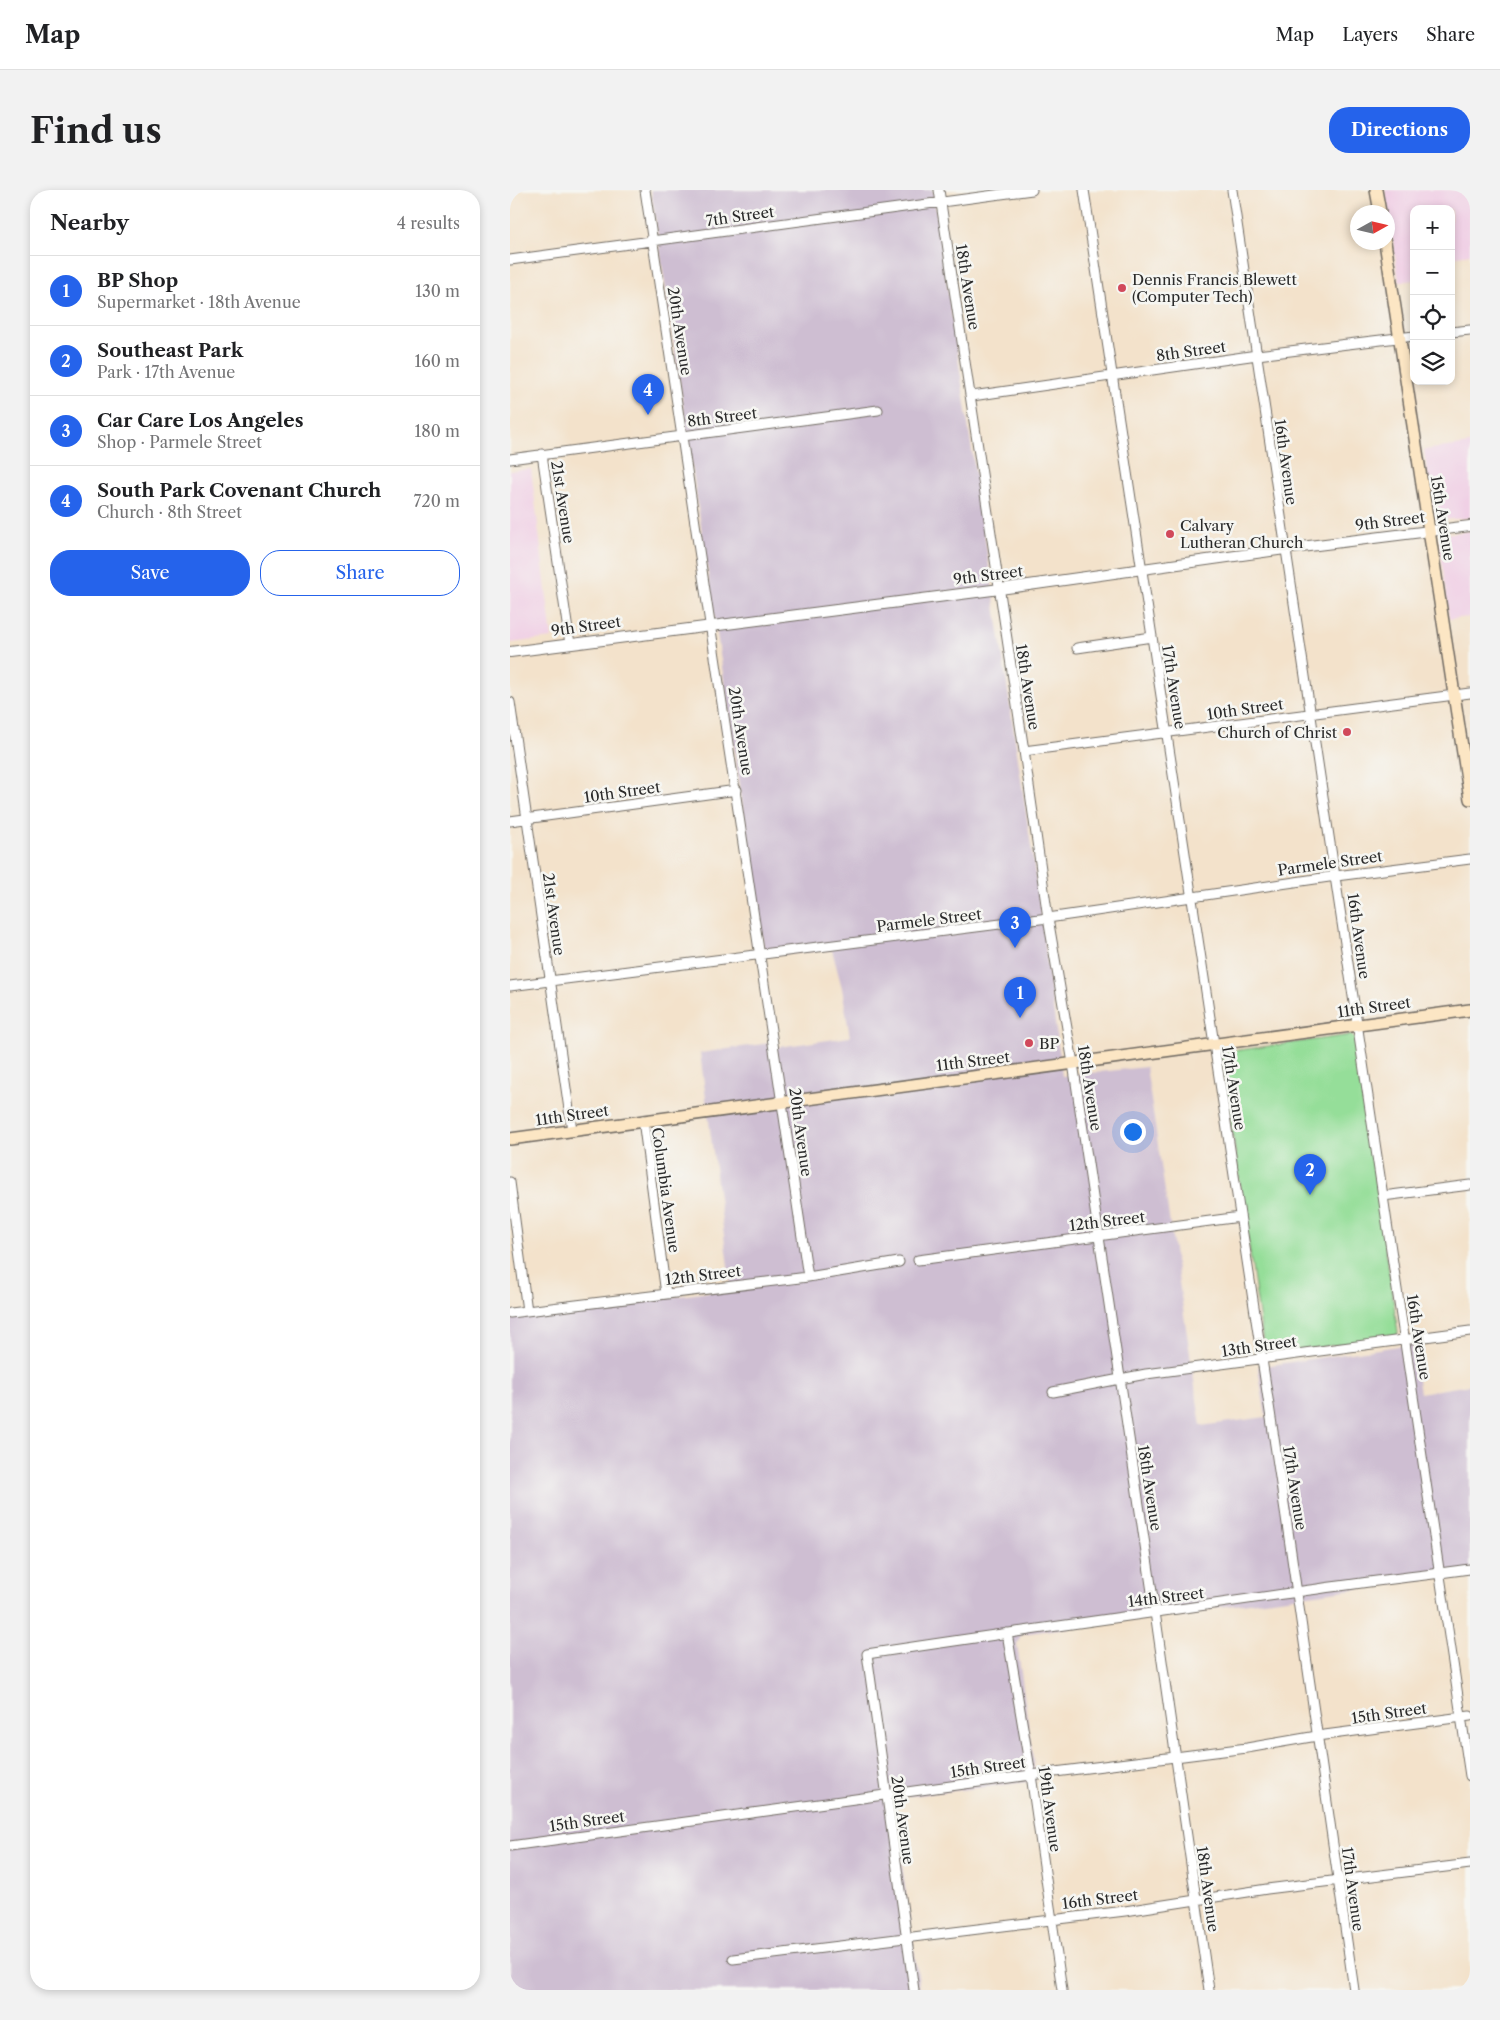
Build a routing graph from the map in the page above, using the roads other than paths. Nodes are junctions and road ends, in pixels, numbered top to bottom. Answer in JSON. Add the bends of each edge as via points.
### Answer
{"nodes":[{"id":1,"x":644,"y":190,"type":"edge"},
{"id":2,"x":939,"y":190,"type":"edge"},
{"id":3,"x":1032,"y":190,"type":"edge"},
{"id":4,"x":1084,"y":190,"type":"edge"},
{"id":5,"x":1232,"y":190,"type":"edge"},
{"id":6,"x":1376,"y":190,"type":"edge"},
{"id":7,"x":941,"y":202,"type":"junction"},
{"id":8,"x":1379,"y":205,"type":"edge"},
{"id":9,"x":652,"y":242,"type":"junction"},
{"id":10,"x":1386,"y":250,"type":"edge"},
{"id":11,"x":510,"y":260,"type":"edge"},
{"id":12,"x":1470,"y":330,"type":"edge"},
{"id":13,"x":1455,"y":332,"type":"edge"},
{"id":14,"x":1410,"y":336,"type":"edge"},
{"id":15,"x":1401,"y":337,"type":"junction"},
{"id":16,"x":1257,"y":355,"type":"junction"},
{"id":17,"x":1112,"y":377,"type":"junction"},
{"id":18,"x":972,"y":396,"type":"junction"},
{"id":19,"x":878,"y":410,"type":"dead end"},
{"id":20,"x":682,"y":436,"type":"junction"},
{"id":21,"x":542,"y":454,"type":"junction"},
{"id":22,"x":510,"y":459,"type":"edge"},
{"id":23,"x":1470,"y":526,"type":"edge"},
{"id":24,"x":1429,"y":532,"type":"junction"},
{"id":25,"x":1285,"y":549,"type":"junction"},
{"id":26,"x":1142,"y":569,"type":"junction"},
{"id":27,"x":1000,"y":589,"type":"junction"},
{"id":28,"x":710,"y":625,"type":"junction"},
{"id":29,"x":1152,"y":637,"type":"junction"},
{"id":30,"x":570,"y":644,"type":"junction"},
{"id":31,"x":1078,"y":648,"type":"dead end"},
{"id":32,"x":510,"y":652,"type":"edge"},
{"id":33,"x":1470,"y":693,"type":"edge"},
{"id":34,"x":1455,"y":695,"type":"junction"},
{"id":35,"x":510,"y":702,"type":"edge"},
{"id":36,"x":1311,"y":713,"type":"junction"},
{"id":37,"x":1166,"y":732,"type":"junction"},
{"id":38,"x":1024,"y":751,"type":"junction"},
{"id":39,"x":737,"y":790,"type":"junction"},
{"id":40,"x":1470,"y":799,"type":"edge"},
{"id":41,"x":527,"y":818,"type":"junction"},
{"id":42,"x":510,"y":820,"type":"edge"},
{"id":43,"x":1470,"y":859,"type":"edge"},
{"id":44,"x":1336,"y":876,"type":"junction"},
{"id":45,"x":1191,"y":897,"type":"junction"},
{"id":46,"x":1048,"y":918,"type":"junction"},
{"id":47,"x":760,"y":955,"type":"junction"},
{"id":48,"x":549,"y":980,"type":"junction"},
{"id":49,"x":510,"y":986,"type":"edge"},
{"id":50,"x":1470,"y":1010,"type":"edge"},
{"id":51,"x":1358,"y":1025,"type":"junction"},
{"id":52,"x":1214,"y":1045,"type":"junction"},
{"id":53,"x":1073,"y":1063,"type":"junction"},
{"id":54,"x":783,"y":1102,"type":"junction"},
{"id":55,"x":642,"y":1120,"type":"junction"},
{"id":56,"x":572,"y":1130,"type":"junction"},
{"id":57,"x":510,"y":1139,"type":"edge"},
{"id":58,"x":510,"y":1182,"type":"edge"},
{"id":59,"x":1470,"y":1185,"type":"edge"},
{"id":60,"x":1383,"y":1196,"type":"junction"},
{"id":61,"x":1240,"y":1217,"type":"junction"},
{"id":62,"x":1098,"y":1236,"type":"junction"},
{"id":63,"x":918,"y":1260,"type":"dead end"},
{"id":64,"x":899,"y":1262,"type":"dead end"},
{"id":65,"x":808,"y":1276,"type":"junction"},
{"id":66,"x":666,"y":1294,"type":"junction"},
{"id":67,"x":527,"y":1311,"type":"junction"},
{"id":68,"x":510,"y":1314,"type":"edge"},
{"id":69,"x":1470,"y":1332,"type":"edge"},
{"id":70,"x":1406,"y":1340,"type":"junction"},
{"id":71,"x":1262,"y":1359,"type":"junction"},
{"id":72,"x":1120,"y":1378,"type":"junction"},
{"id":73,"x":1053,"y":1392,"type":"dead end"},
{"id":74,"x":1470,"y":1569,"type":"edge"},
{"id":75,"x":1440,"y":1573,"type":"junction"},
{"id":76,"x":1297,"y":1592,"type":"junction"},
{"id":77,"x":1155,"y":1612,"type":"junction"},
{"id":78,"x":1007,"y":1633,"type":"junction"},
{"id":79,"x":867,"y":1654,"type":"joint"},
{"id":80,"x":1466,"y":1716,"type":"edge"},
{"id":81,"x":1317,"y":1736,"type":"junction"},
{"id":82,"x":1175,"y":1757,"type":"junction"},
{"id":83,"x":1031,"y":1775,"type":"junction"},
{"id":84,"x":1470,"y":1776,"type":"edge"},
{"id":85,"x":885,"y":1795,"type":"junction"},
{"id":86,"x":510,"y":1846,"type":"edge"},
{"id":87,"x":1470,"y":1864,"type":"edge"},
{"id":88,"x":1337,"y":1881,"type":"junction"},
{"id":89,"x":1196,"y":1899,"type":"junction"},
{"id":90,"x":1052,"y":1919,"type":"junction"},
{"id":91,"x":906,"y":1938,"type":"junction"},
{"id":92,"x":733,"y":1959,"type":"dead end"},
{"id":93,"x":914,"y":1990,"type":"edge"},
{"id":94,"x":1062,"y":1990,"type":"edge"},
{"id":95,"x":1208,"y":1990,"type":"edge"},
{"id":96,"x":1354,"y":1990,"type":"edge"}],
"edges":[{"from":1,"to":9,"type":"street","name":"20th Avenue"},
{"from":2,"to":7,"type":"street","name":"18th Avenue"},
{"from":3,"to":7,"type":"street","name":"7th Street"},
{"from":4,"to":17,"type":"street","name":"17th Avenue"},
{"from":5,"to":16,"type":"street","name":"16th Avenue"},
{"from":6,"to":8,"type":"main road"},
{"from":7,"to":9,"type":"street","name":"7th Street"},
{"from":7,"to":18,"type":"street","name":"18th Avenue"},
{"from":9,"to":11,"type":"street","name":"7th Street"},
{"from":9,"to":20,"type":"street","name":"20th Avenue"},
{"from":10,"to":15,"type":"main road","name":"15th Avenue"},
{"from":12,"to":13,"type":"street"},
{"from":14,"to":15,"type":"street","name":"8th Street"},
{"from":15,"to":16,"type":"street","name":"8th Street"},
{"from":15,"to":24,"type":"main road","name":"15th Avenue"},
{"from":16,"to":17,"type":"street","name":"8th Street"},
{"from":16,"to":25,"type":"street","name":"16th Avenue"},
{"from":17,"to":18,"type":"street","name":"8th Street"},
{"from":17,"to":26,"type":"street","name":"17th Avenue"},
{"from":18,"to":27,"type":"street","name":"18th Avenue"},
{"from":19,"to":20,"type":"street","name":"8th Street"},
{"from":20,"to":21,"type":"street","name":"8th Street"},
{"from":20,"to":28,"type":"street","name":"20th Avenue"},
{"from":21,"to":22,"type":"street","name":"8th Street"},
{"from":21,"to":30,"type":"street","name":"21st Avenue"},
{"from":23,"to":24,"type":"street","name":"9th Street"},
{"from":24,"to":25,"type":"street","name":"9th Street"},
{"from":24,"to":34,"type":"main road","name":"15th Avenue"},
{"from":25,"to":26,"type":"street","name":"9th Street"},
{"from":25,"to":36,"type":"street","name":"16th Avenue"},
{"from":26,"to":27,"type":"street","name":"9th Street"},
{"from":26,"to":29,"type":"street","name":"17th Avenue"},
{"from":27,"to":28,"type":"street","name":"9th Street"},
{"from":27,"to":38,"type":"street","name":"18th Avenue"},
{"from":28,"to":30,"type":"street","name":"9th Street"},
{"from":28,"to":39,"type":"street","name":"20th Avenue"},
{"from":29,"to":31,"type":"street"},
{"from":29,"to":37,"type":"street","name":"17th Avenue"},
{"from":30,"to":32,"type":"street","name":"9th Street"},
{"from":33,"to":34,"type":"street","name":"10th Street"},
{"from":34,"to":36,"type":"street","name":"10th Street"},
{"from":34,"to":40,"type":"main road","name":"15th Avenue"},
{"from":35,"to":41,"type":"street","name":"21st Avenue"},
{"from":36,"to":37,"type":"street","name":"10th Street"},
{"from":36,"to":44,"type":"street","name":"16th Avenue"},
{"from":37,"to":38,"type":"street","name":"10th Street"},
{"from":37,"to":45,"type":"street","name":"17th Avenue"},
{"from":38,"to":46,"type":"street","name":"18th Avenue"},
{"from":39,"to":41,"type":"street","name":"10th Street"},
{"from":39,"to":47,"type":"street","name":"20th Avenue"},
{"from":41,"to":42,"type":"street","name":"10th Street"},
{"from":41,"to":48,"type":"street","name":"21st Avenue"},
{"from":43,"to":44,"type":"street","name":"Parmele Street"},
{"from":44,"to":45,"type":"street","name":"Parmele Street"},
{"from":44,"to":51,"type":"street","name":"16th Avenue"},
{"from":45,"to":46,"type":"street","name":"Parmele Street"},
{"from":45,"to":52,"type":"street","name":"17th Avenue"},
{"from":46,"to":47,"type":"street","name":"Parmele Street"},
{"from":46,"to":53,"type":"street","name":"18th Avenue"},
{"from":47,"to":48,"type":"street","name":"Parmele Street"},
{"from":47,"to":54,"type":"street","name":"20th Avenue"},
{"from":48,"to":49,"type":"street","name":"Parmele Street"},
{"from":48,"to":56,"type":"street","name":"21st Avenue"},
{"from":50,"to":51,"type":"main road","name":"11th Street"},
{"from":51,"to":52,"type":"main road","name":"11th Street"},
{"from":51,"to":60,"type":"street","name":"16th Avenue"},
{"from":52,"to":53,"type":"main road","name":"11th Street"},
{"from":52,"to":61,"type":"street","name":"17th Avenue"},
{"from":53,"to":54,"type":"main road","name":"11th Street"},
{"from":53,"to":62,"type":"street","name":"18th Avenue"},
{"from":54,"to":55,"type":"main road","name":"11th Street"},
{"from":54,"to":65,"type":"street","name":"20th Avenue"},
{"from":55,"to":56,"type":"main road","name":"11th Street"},
{"from":55,"to":66,"type":"street","name":"Columbia Avenue"},
{"from":56,"to":57,"type":"main road","name":"11th Street"},
{"from":58,"to":67,"type":"street"},
{"from":59,"to":60,"type":"street"},
{"from":60,"to":70,"type":"street","name":"16th Avenue"},
{"from":61,"to":62,"type":"street","name":"12th Street"},
{"from":61,"to":71,"type":"street","name":"17th Avenue"},
{"from":62,"to":63,"type":"street","name":"12th Street"},
{"from":62,"to":72,"type":"street","name":"18th Avenue"},
{"from":64,"to":65,"type":"street","name":"12th Street"},
{"from":65,"to":66,"type":"street","name":"12th Street"},
{"from":66,"to":67,"type":"street","name":"12th Street"},
{"from":67,"to":68,"type":"street","name":"12th Street"},
{"from":69,"to":70,"type":"street","name":"13th Street"},
{"from":70,"to":71,"type":"street","name":"13th Street"},
{"from":70,"to":75,"type":"street","name":"16th Avenue"},
{"from":71,"to":72,"type":"street","name":"13th Street"},
{"from":71,"to":76,"type":"street","name":"17th Avenue"},
{"from":72,"to":73,"type":"street","name":"13th Street"},
{"from":72,"to":77,"type":"street","name":"18th Avenue"},
{"from":74,"to":75,"type":"street","name":"14th Street"},
{"from":75,"to":76,"type":"street","name":"14th Street"},
{"from":75,"to":80,"type":"street","name":"16th Avenue"},
{"from":76,"to":77,"type":"street","name":"14th Street"},
{"from":76,"to":81,"type":"street","name":"17th Avenue"},
{"from":77,"to":78,"type":"street","name":"14th Street"},
{"from":77,"to":82,"type":"street","name":"18th Avenue"},
{"from":78,"to":79,"type":"street","name":"14th Street"},
{"from":78,"to":83,"type":"street","name":"19th Avenue"},
{"from":79,"to":85,"type":"street","name":"20th Avenue"},
{"from":80,"to":81,"type":"street","name":"15th Street"},
{"from":80,"to":84,"type":"street","name":"16th Avenue"},
{"from":81,"to":82,"type":"street","name":"15th Street"},
{"from":81,"to":88,"type":"street","name":"17th Avenue"},
{"from":82,"to":83,"type":"street","name":"15th Street"},
{"from":82,"to":89,"type":"street","name":"18th Avenue"},
{"from":83,"to":85,"type":"street","name":"15th Street"},
{"from":83,"to":90,"type":"street","name":"19th Avenue"},
{"from":85,"to":86,"type":"street","name":"15th Street"},
{"from":85,"to":91,"type":"street","name":"20th Avenue"},
{"from":87,"to":88,"type":"street","name":"16th Street"},
{"from":88,"to":89,"type":"street","name":"16th Street"},
{"from":88,"to":96,"type":"street","name":"17th Avenue"},
{"from":89,"to":90,"type":"street","name":"16th Street"},
{"from":89,"to":95,"type":"street","name":"18th Avenue"},
{"from":90,"to":91,"type":"street","name":"16th Street"},
{"from":90,"to":94,"type":"street","name":"19th Avenue"},
{"from":91,"to":92,"type":"street","name":"16th Street"},
{"from":91,"to":93,"type":"street","name":"20th Avenue"}]}
